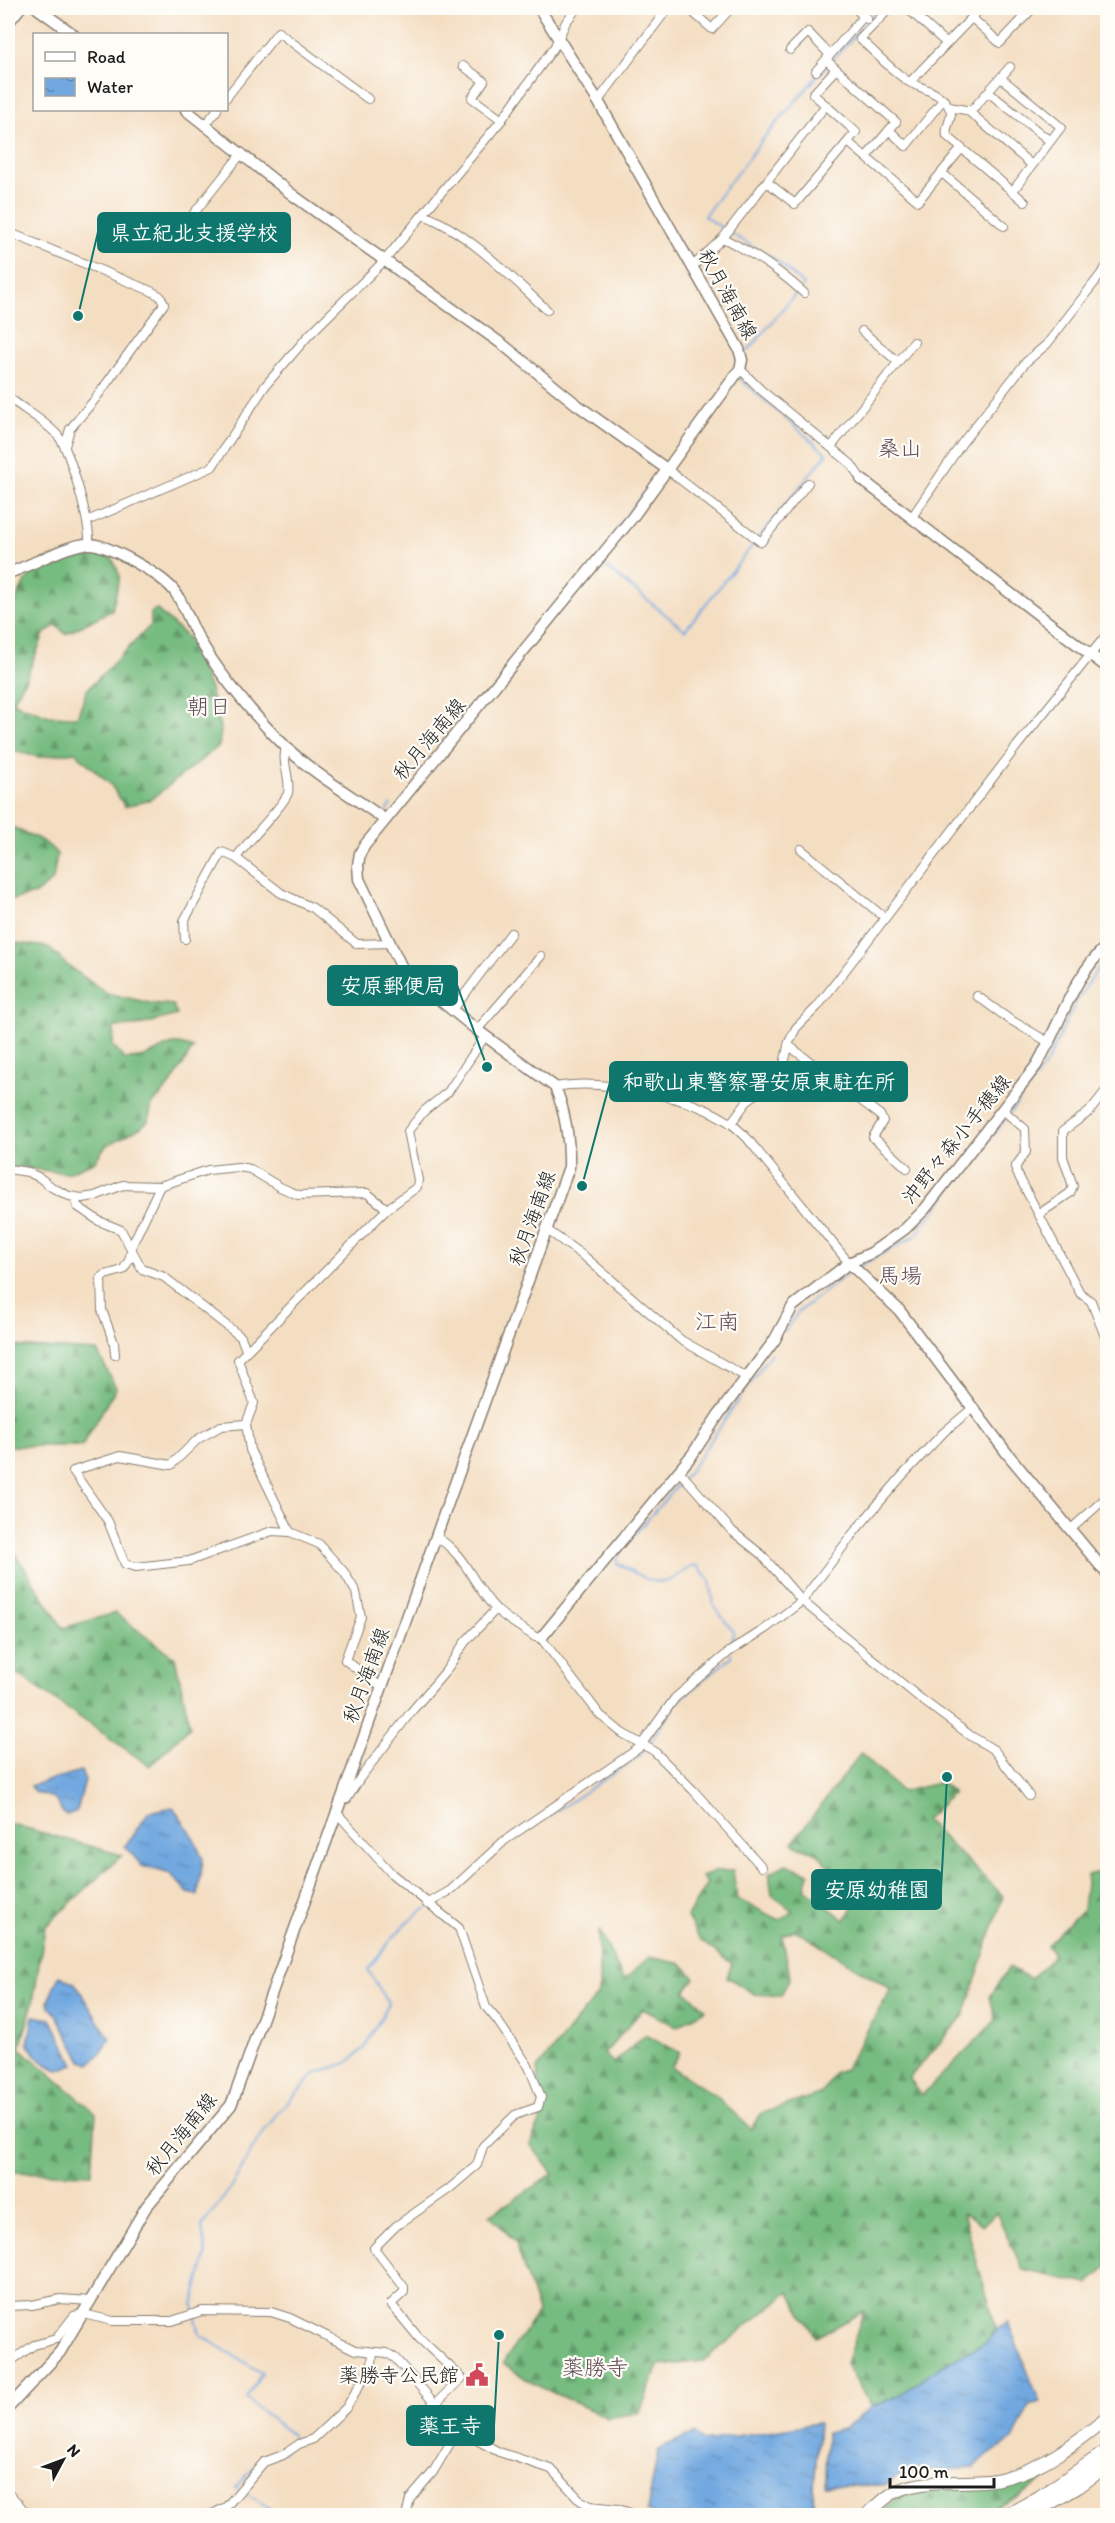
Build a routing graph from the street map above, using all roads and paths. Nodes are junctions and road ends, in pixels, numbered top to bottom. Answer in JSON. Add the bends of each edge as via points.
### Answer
{"nodes":[{"id":1,"x":20,"y":8,"type":"edge"},
{"id":2,"x":37,"y":8,"type":"edge"},
{"id":3,"x":539,"y":8,"type":"edge"},
{"id":4,"x":577,"y":8,"type":"edge"},
{"id":5,"x":668,"y":8,"type":"edge"},
{"id":6,"x":688,"y":8,"type":"edge"},
{"id":7,"x":731,"y":8,"type":"edge"},
{"id":8,"x":855,"y":8,"type":"edge"},
{"id":9,"x":890,"y":8,"type":"edge"},
{"id":10,"x":907,"y":8,"type":"edge"},
{"id":11,"x":978,"y":8,"type":"edge"},
{"id":12,"x":1033,"y":8,"type":"edge"},
{"id":13,"x":864,"y":16,"type":"junction"},
{"id":14,"x":972,"y":18,"type":"junction"},
{"id":15,"x":8,"y":23,"type":"edge"},
{"id":16,"x":873,"y":25,"type":"junction"},
{"id":17,"x":73,"y":33,"type":"edge"},
{"id":18,"x":558,"y":35,"type":"junction"},
{"id":19,"x":945,"y":44,"type":"junction"},
{"id":20,"x":790,"y":50,"type":"dead end"},
{"id":21,"x":829,"y":57,"type":"junction"},
{"id":22,"x":464,"y":66,"type":"dead end"},
{"id":23,"x":1011,"y":67,"type":"dead end"},
{"id":24,"x":836,"y":69,"type":"junction"},
{"id":25,"x":816,"y":71,"type":"dead end"},
{"id":26,"x":1001,"y":78,"type":"junction"},
{"id":27,"x":910,"y":82,"type":"junction"},
{"id":28,"x":988,"y":92,"type":"junction"},
{"id":29,"x":228,"y":95,"type":"edge"},
{"id":30,"x":368,"y":99,"type":"dead end"},
{"id":31,"x":598,"y":101,"type":"junction"},
{"id":32,"x":942,"y":101,"type":"junction"},
{"id":33,"x":826,"y":105,"type":"junction"},
{"id":34,"x":950,"y":107,"type":"junction"},
{"id":35,"x":967,"y":110,"type":"junction"},
{"id":36,"x":187,"y":111,"type":"edge"},
{"id":37,"x":216,"y":111,"type":"edge"},
{"id":38,"x":502,"y":120,"type":"junction"},
{"id":39,"x":206,"y":124,"type":"junction"},
{"id":40,"x":889,"y":130,"type":"junction"},
{"id":41,"x":848,"y":141,"type":"junction"},
{"id":42,"x":1050,"y":141,"type":"junction"},
{"id":43,"x":961,"y":149,"type":"junction"},
{"id":44,"x":242,"y":153,"type":"junction"},
{"id":45,"x":866,"y":157,"type":"junction"},
{"id":46,"x":1032,"y":165,"type":"junction"},
{"id":47,"x":942,"y":173,"type":"junction"},
{"id":48,"x":767,"y":182,"type":"junction"},
{"id":49,"x":1012,"y":192,"type":"junction"},
{"id":50,"x":1025,"y":202,"type":"dead end"},
{"id":51,"x":423,"y":215,"type":"junction"},
{"id":52,"x":1004,"y":226,"type":"dead end"},
{"id":53,"x":183,"y":227,"type":"dead end"},
{"id":54,"x":8,"y":232,"type":"edge"},
{"id":55,"x":723,"y":238,"type":"junction"},
{"id":56,"x":384,"y":261,"type":"junction"},
{"id":57,"x":1107,"y":265,"type":"edge"},
{"id":58,"x":693,"y":266,"type":"junction"},
{"id":59,"x":804,"y":293,"type":"dead end"},
{"id":60,"x":547,"y":310,"type":"dead end"},
{"id":61,"x":862,"y":331,"type":"dead end"},
{"id":62,"x":914,"y":342,"type":"dead end"},
{"id":63,"x":898,"y":362,"type":"junction"},
{"id":64,"x":740,"y":369,"type":"junction"},
{"id":65,"x":8,"y":397,"type":"edge"},
{"id":66,"x":65,"y":446,"type":"junction"},
{"id":67,"x":831,"y":447,"type":"junction"},
{"id":68,"x":668,"y":470,"type":"junction"},
{"id":69,"x":861,"y":479,"type":"joint"},
{"id":70,"x":808,"y":483,"type":"dead end"},
{"id":71,"x":912,"y":517,"type":"junction"},
{"id":72,"x":87,"y":521,"type":"junction"},
{"id":73,"x":89,"y":544,"type":"junction"},
{"id":74,"x":9,"y":569,"type":"edge"},
{"id":75,"x":1107,"y":633,"type":"edge"},
{"id":76,"x":1091,"y":655,"type":"junction"},
{"id":77,"x":1107,"y":668,"type":"edge"},
{"id":78,"x":286,"y":748,"type":"junction"},
{"id":79,"x":384,"y":819,"type":"junction"},
{"id":80,"x":801,"y":849,"type":"dead end"},
{"id":81,"x":236,"y":858,"type":"junction"},
{"id":82,"x":885,"y":918,"type":"junction"},
{"id":83,"x":511,"y":933,"type":"dead end"},
{"id":84,"x":184,"y":939,"type":"dead end"},
{"id":85,"x":390,"y":943,"type":"junction"},
{"id":86,"x":1107,"y":945,"type":"edge"},
{"id":87,"x":542,"y":956,"type":"dead end"},
{"id":88,"x":976,"y":996,"type":"dead end"},
{"id":89,"x":452,"y":1011,"type":"junction"},
{"id":90,"x":481,"y":1033,"type":"junction"},
{"id":91,"x":1050,"y":1043,"type":"junction"},
{"id":92,"x":788,"y":1045,"type":"junction"},
{"id":93,"x":555,"y":1087,"type":"junction"},
{"id":94,"x":1107,"y":1088,"type":"edge"},
{"id":95,"x":1004,"y":1110,"type":"junction"},
{"id":96,"x":731,"y":1123,"type":"junction"},
{"id":97,"x":907,"y":1168,"type":"dead end"},
{"id":98,"x":8,"y":1169,"type":"edge"},
{"id":99,"x":160,"y":1186,"type":"junction"},
{"id":100,"x":76,"y":1198,"type":"junction"},
{"id":101,"x":387,"y":1209,"type":"junction"},
{"id":102,"x":1039,"y":1214,"type":"junction"},
{"id":103,"x":547,"y":1230,"type":"junction"},
{"id":104,"x":131,"y":1251,"type":"junction"},
{"id":105,"x":849,"y":1263,"type":"junction"},
{"id":106,"x":1107,"y":1344,"type":"edge"},
{"id":107,"x":246,"y":1350,"type":"junction"},
{"id":108,"x":115,"y":1355,"type":"dead end"},
{"id":109,"x":746,"y":1377,"type":"junction"},
{"id":110,"x":974,"y":1407,"type":"junction"},
{"id":111,"x":246,"y":1424,"type":"junction"},
{"id":112,"x":679,"y":1471,"type":"junction"},
{"id":113,"x":1107,"y":1497,"type":"edge"},
{"id":114,"x":1070,"y":1530,"type":"junction"},
{"id":115,"x":290,"y":1532,"type":"junction"},
{"id":116,"x":436,"y":1537,"type":"junction"},
{"id":117,"x":1107,"y":1575,"type":"edge"},
{"id":118,"x":802,"y":1601,"type":"junction"},
{"id":119,"x":496,"y":1609,"type":"junction"},
{"id":120,"x":541,"y":1638,"type":"junction"},
{"id":121,"x":380,"y":1686,"type":"junction"},
{"id":122,"x":642,"y":1744,"type":"junction"},
{"id":123,"x":1029,"y":1796,"type":"dead end"},
{"id":124,"x":340,"y":1800,"type":"junction"},
{"id":125,"x":336,"y":1812,"type":"junction"},
{"id":126,"x":762,"y":1866,"type":"dead end"},
{"id":127,"x":427,"y":1904,"type":"junction"},
{"id":128,"x":91,"y":2301,"type":"junction"},
{"id":129,"x":8,"y":2306,"type":"edge"},
{"id":130,"x":83,"y":2314,"type":"junction"},
{"id":131,"x":373,"y":2352,"type":"junction"},
{"id":132,"x":8,"y":2363,"type":"edge"},
{"id":133,"x":434,"y":2405,"type":"junction"},
{"id":134,"x":8,"y":2408,"type":"edge"},
{"id":135,"x":1107,"y":2417,"type":"edge"},
{"id":136,"x":458,"y":2430,"type":"junction"},
{"id":137,"x":1107,"y":2451,"type":"edge"},
{"id":138,"x":1107,"y":2464,"type":"edge"},
{"id":139,"x":8,"y":2492,"type":"edge"},
{"id":140,"x":29,"y":2516,"type":"edge"},
{"id":141,"x":209,"y":2516,"type":"edge"},
{"id":142,"x":406,"y":2516,"type":"edge"},
{"id":143,"x":640,"y":2516,"type":"edge"},
{"id":144,"x":866,"y":2516,"type":"edge"},
{"id":145,"x":1007,"y":2516,"type":"edge"},
{"id":146,"x":1027,"y":2516,"type":"edge"}],
"edges":[{"from":1,"to":15,"type":"main road"},
{"from":2,"to":17,"type":"main road"},
{"from":3,"to":18,"type":"main road","name":"秋月海南線"},
{"from":4,"to":18,"type":"street"},
{"from":5,"to":31,"type":"street"},
{"from":6,"to":7,"type":"street","via":[[712,28]]},
{"from":8,"to":13,"type":"street"},
{"from":9,"to":16,"type":"street"},
{"from":10,"to":19,"type":"street"},
{"from":11,"to":14,"type":"street"},
{"from":12,"to":14,"type":"street","via":[[1000,43]]},
{"from":13,"to":16,"type":"street"},
{"from":13,"to":21,"type":"street"},
{"from":14,"to":19,"type":"street"},
{"from":16,"to":27,"type":"street","via":[[860,39]]},
{"from":18,"to":31,"type":"main road","name":"秋月海南線"},
{"from":18,"to":38,"type":"street","via":[[555,46]]},
{"from":19,"to":27,"type":"street"},
{"from":20,"to":21,"type":"street","via":[[808,32]]},
{"from":21,"to":24,"type":"street"},
{"from":21,"to":25,"type":"street"},
{"from":22,"to":38,"type":"street","via":[[484,81],[472,98]]},
{"from":23,"to":26,"type":"street"},
{"from":24,"to":33,"type":"street","via":[[813,94]]},
{"from":24,"to":40,"type":"street","via":[[896,122]]},
{"from":26,"to":28,"type":"street"},
{"from":26,"to":42,"type":"street","via":[[1061,127]]},
{"from":27,"to":32,"type":"street","via":[[929,89]]},
{"from":28,"to":35,"type":"street","via":[[971,111]]},
{"from":28,"to":42,"type":"street"},
{"from":29,"to":30,"type":"street","via":[[278,32]]},
{"from":31,"to":58,"type":"main road","name":"秋月海南線"},
{"from":32,"to":34,"type":"street"},
{"from":32,"to":40,"type":"street","via":[[906,146]]},
{"from":33,"to":41,"type":"street","via":[[856,132]]},
{"from":33,"to":48,"type":"street"},
{"from":34,"to":35,"type":"street"},
{"from":34,"to":43,"type":"street","via":[[945,133]]},
{"from":35,"to":46,"type":"street"},
{"from":36,"to":39,"type":"main road"},
{"from":37,"to":39,"type":"street"},
{"from":38,"to":51,"type":"street"},
{"from":39,"to":44,"type":"main road"},
{"from":40,"to":45,"type":"street"},
{"from":41,"to":45,"type":"street"},
{"from":41,"to":48,"type":"street","via":[[795,204]]},
{"from":42,"to":46,"type":"street"},
{"from":43,"to":47,"type":"street"},
{"from":43,"to":49,"type":"street"},
{"from":44,"to":53,"type":"street"},
{"from":44,"to":56,"type":"main road"},
{"from":45,"to":47,"type":"street","via":[[918,201]]},
{"from":46,"to":49,"type":"street"},
{"from":47,"to":52,"type":"street"},
{"from":48,"to":55,"type":"street"},
{"from":49,"to":50,"type":"street"},
{"from":51,"to":56,"type":"street"},
{"from":51,"to":60,"type":"street","via":[[439,220]]},
{"from":54,"to":66,"type":"street","via":[[151,291],[164,304],[70,429]]},
{"from":55,"to":58,"type":"street"},
{"from":55,"to":59,"type":"street","via":[[753,253]]},
{"from":56,"to":68,"type":"main road","via":[[502,344],[576,404]]},
{"from":56,"to":72,"type":"street","via":[[309,335],[265,386],[212,467]]},
{"from":57,"to":71,"type":"street","via":[[1047,344],[1026,362],[962,443]]},
{"from":58,"to":64,"type":"main road","name":"秋月海南線","via":[[739,349]]},
{"from":61,"to":63,"type":"street"},
{"from":62,"to":63,"type":"street"},
{"from":63,"to":67,"type":"street"},
{"from":64,"to":67,"type":"street"},
{"from":64,"to":68,"type":"main road","name":"秋月海南線"},
{"from":65,"to":66,"type":"street"},
{"from":66,"to":72,"type":"street"},
{"from":67,"to":69,"type":"street"},
{"from":68,"to":70,"type":"street","via":[[761,542]]},
{"from":68,"to":79,"type":"main road","name":"秋月海南線","via":[[600,559]]},
{"from":69,"to":71,"type":"main road"},
{"from":71,"to":76,"type":"main road"},
{"from":72,"to":73,"type":"street"},
{"from":73,"to":74,"type":"main road"},
{"from":73,"to":78,"type":"main road","via":[[118,553],[166,582],[213,662]]},
{"from":75,"to":76,"type":"street"},
{"from":76,"to":77,"type":"main road"},
{"from":76,"to":82,"type":"street"},
{"from":78,"to":79,"type":"main road"},
{"from":78,"to":81,"type":"street","via":[[283,756],[289,777],[287,796]]},
{"from":79,"to":85,"type":"main road","name":"秋月海南線","via":[[360,852],[358,865],[359,879]]},
{"from":80,"to":82,"type":"street"},
{"from":81,"to":84,"type":"street","via":[[222,852],[184,921]]},
{"from":81,"to":85,"type":"street","via":[[281,893],[313,908],[357,944]]},
{"from":82,"to":92,"type":"street","via":[[817,1007],[796,1028]]},
{"from":83,"to":89,"type":"street"},
{"from":85,"to":89,"type":"main road","name":"秋月海南線","via":[[408,975]]},
{"from":86,"to":91,"type":"main road","name":"沖野々森小手穂線","via":[[1081,976]]},
{"from":87,"to":90,"type":"street"},
{"from":88,"to":91,"type":"street"},
{"from":89,"to":90,"type":"main road","name":"秋月海南線"},
{"from":90,"to":93,"type":"main road","name":"秋月海南線"},
{"from":90,"to":101,"type":"street","via":[[448,1092],[424,1111],[408,1131],[417,1188]]},
{"from":91,"to":95,"type":"main road","name":"沖野々森小手穂線"},
{"from":92,"to":96,"type":"street","via":[[780,1082],[774,1089],[748,1100]]},
{"from":92,"to":97,"type":"street","via":[[880,1115],[883,1121],[873,1137]]},
{"from":93,"to":96,"type":"street","via":[[612,1087],[681,1099]]},
{"from":93,"to":103,"type":"main road","name":"秋月海南線","via":[[569,1148],[569,1167]]},
{"from":94,"to":102,"type":"street","via":[[1089,1112],[1063,1131],[1063,1157],[1074,1186]]},
{"from":95,"to":102,"type":"street","via":[[1025,1128],[1026,1152],[1016,1171]]},
{"from":95,"to":105,"type":"main road","name":"沖野々森小手穂線","via":[[905,1229]]},
{"from":96,"to":105,"type":"street"},
{"from":98,"to":100,"type":"street","via":[[28,1172]]},
{"from":99,"to":100,"type":"street","via":[[123,1185],[96,1196]]},
{"from":99,"to":101,"type":"street","via":[[208,1170],[238,1167],[250,1169],[298,1195],[367,1193]]},
{"from":99,"to":104,"type":"street"},
{"from":100,"to":104,"type":"street","via":[[77,1206],[121,1230]]},
{"from":101,"to":107,"type":"street"},
{"from":102,"to":106,"type":"street","via":[[1080,1293],[1091,1301]]},
{"from":103,"to":109,"type":"street","via":[[585,1257],[681,1340]]},
{"from":103,"to":116,"type":"main road","name":"秋月海南線"},
{"from":104,"to":107,"type":"street","via":[[142,1269],[164,1277],[241,1337]]},
{"from":104,"to":108,"type":"street","via":[[123,1270],[101,1278],[102,1310]]},
{"from":105,"to":109,"type":"main road","name":"沖野々森小手穂線","via":[[793,1306],[774,1341]]},
{"from":105,"to":110,"type":"main road","via":[[899,1310]]},
{"from":107,"to":111,"type":"street","via":[[237,1360],[254,1403]]},
{"from":109,"to":112,"type":"main road","name":"沖野々森小手穂線"},
{"from":110,"to":114,"type":"main road"},
{"from":110,"to":118,"type":"street","via":[[902,1476]]},
{"from":111,"to":115,"type":"street","via":[[250,1450]]},
{"from":111,"to":115,"type":"street","via":[[221,1426],[198,1438],[171,1465],[120,1456],[73,1471],[108,1521],[125,1564],[136,1567],[189,1561],[272,1531]]},
{"from":112,"to":118,"type":"street"},
{"from":112,"to":120,"type":"main road","name":"沖野々森小手穂線"},
{"from":113,"to":114,"type":"street"},
{"from":114,"to":117,"type":"main road"},
{"from":115,"to":121,"type":"street","via":[[319,1544],[356,1592],[361,1617],[345,1660]]},
{"from":116,"to":119,"type":"street","via":[[464,1560],[472,1578]]},
{"from":116,"to":121,"type":"main road","name":"秋月海南線"},
{"from":118,"to":122,"type":"street","via":[[729,1652],[675,1698]]},
{"from":118,"to":123,"type":"street","via":[[921,1699],[994,1750]]},
{"from":119,"to":120,"type":"street"},
{"from":119,"to":124,"type":"street","via":[[465,1642],[347,1799]]},
{"from":120,"to":122,"type":"street","via":[[600,1715]]},
{"from":121,"to":124,"type":"main road","name":"秋月海南線"},
{"from":122,"to":126,"type":"street","via":[[693,1790]]},
{"from":122,"to":127,"type":"street","via":[[504,1840],[451,1890]]},
{"from":124,"to":125,"type":"main road","name":"秋月海南線"},
{"from":125,"to":127,"type":"street","via":[[376,1858]]},
{"from":125,"to":128,"type":"main road","name":"秋月海南線","via":[[231,2105],[146,2207]]},
{"from":127,"to":133,"type":"street","via":[[462,1934],[486,2007],[529,2067],[541,2103],[515,2115],[483,2146],[477,2165],[396,2226],[374,2248],[404,2287],[404,2292],[391,2304],[419,2338],[462,2378]]},
{"from":128,"to":129,"type":"street","via":[[60,2299]]},
{"from":128,"to":130,"type":"main road","name":"秋月海南線"},
{"from":130,"to":131,"type":"street","via":[[113,2321],[172,2321],[202,2311],[271,2312],[355,2350]]},
{"from":130,"to":132,"type":"street","via":[[70,2319],[56,2339],[34,2346]]},
{"from":130,"to":134,"type":"main road","name":"秋月海南線","via":[[60,2352]]},
{"from":131,"to":133,"type":"street","via":[[395,2358]]},
{"from":131,"to":141,"type":"street","via":[[372,2364],[346,2408],[313,2439],[264,2462],[226,2507]]},
{"from":133,"to":136,"type":"street"},
{"from":135,"to":144,"type":"main road","via":[[1070,2448],[1030,2469],[1000,2479],[915,2486],[895,2492]]},
{"from":136,"to":142,"type":"street","via":[[433,2472],[410,2499]]},
{"from":136,"to":143,"type":"street","via":[[499,2452],[551,2469],[581,2501],[591,2506]]},
{"from":137,"to":145,"type":"highway"},
{"from":138,"to":146,"type":"highway"},
{"from":139,"to":140,"type":"street"}]}
